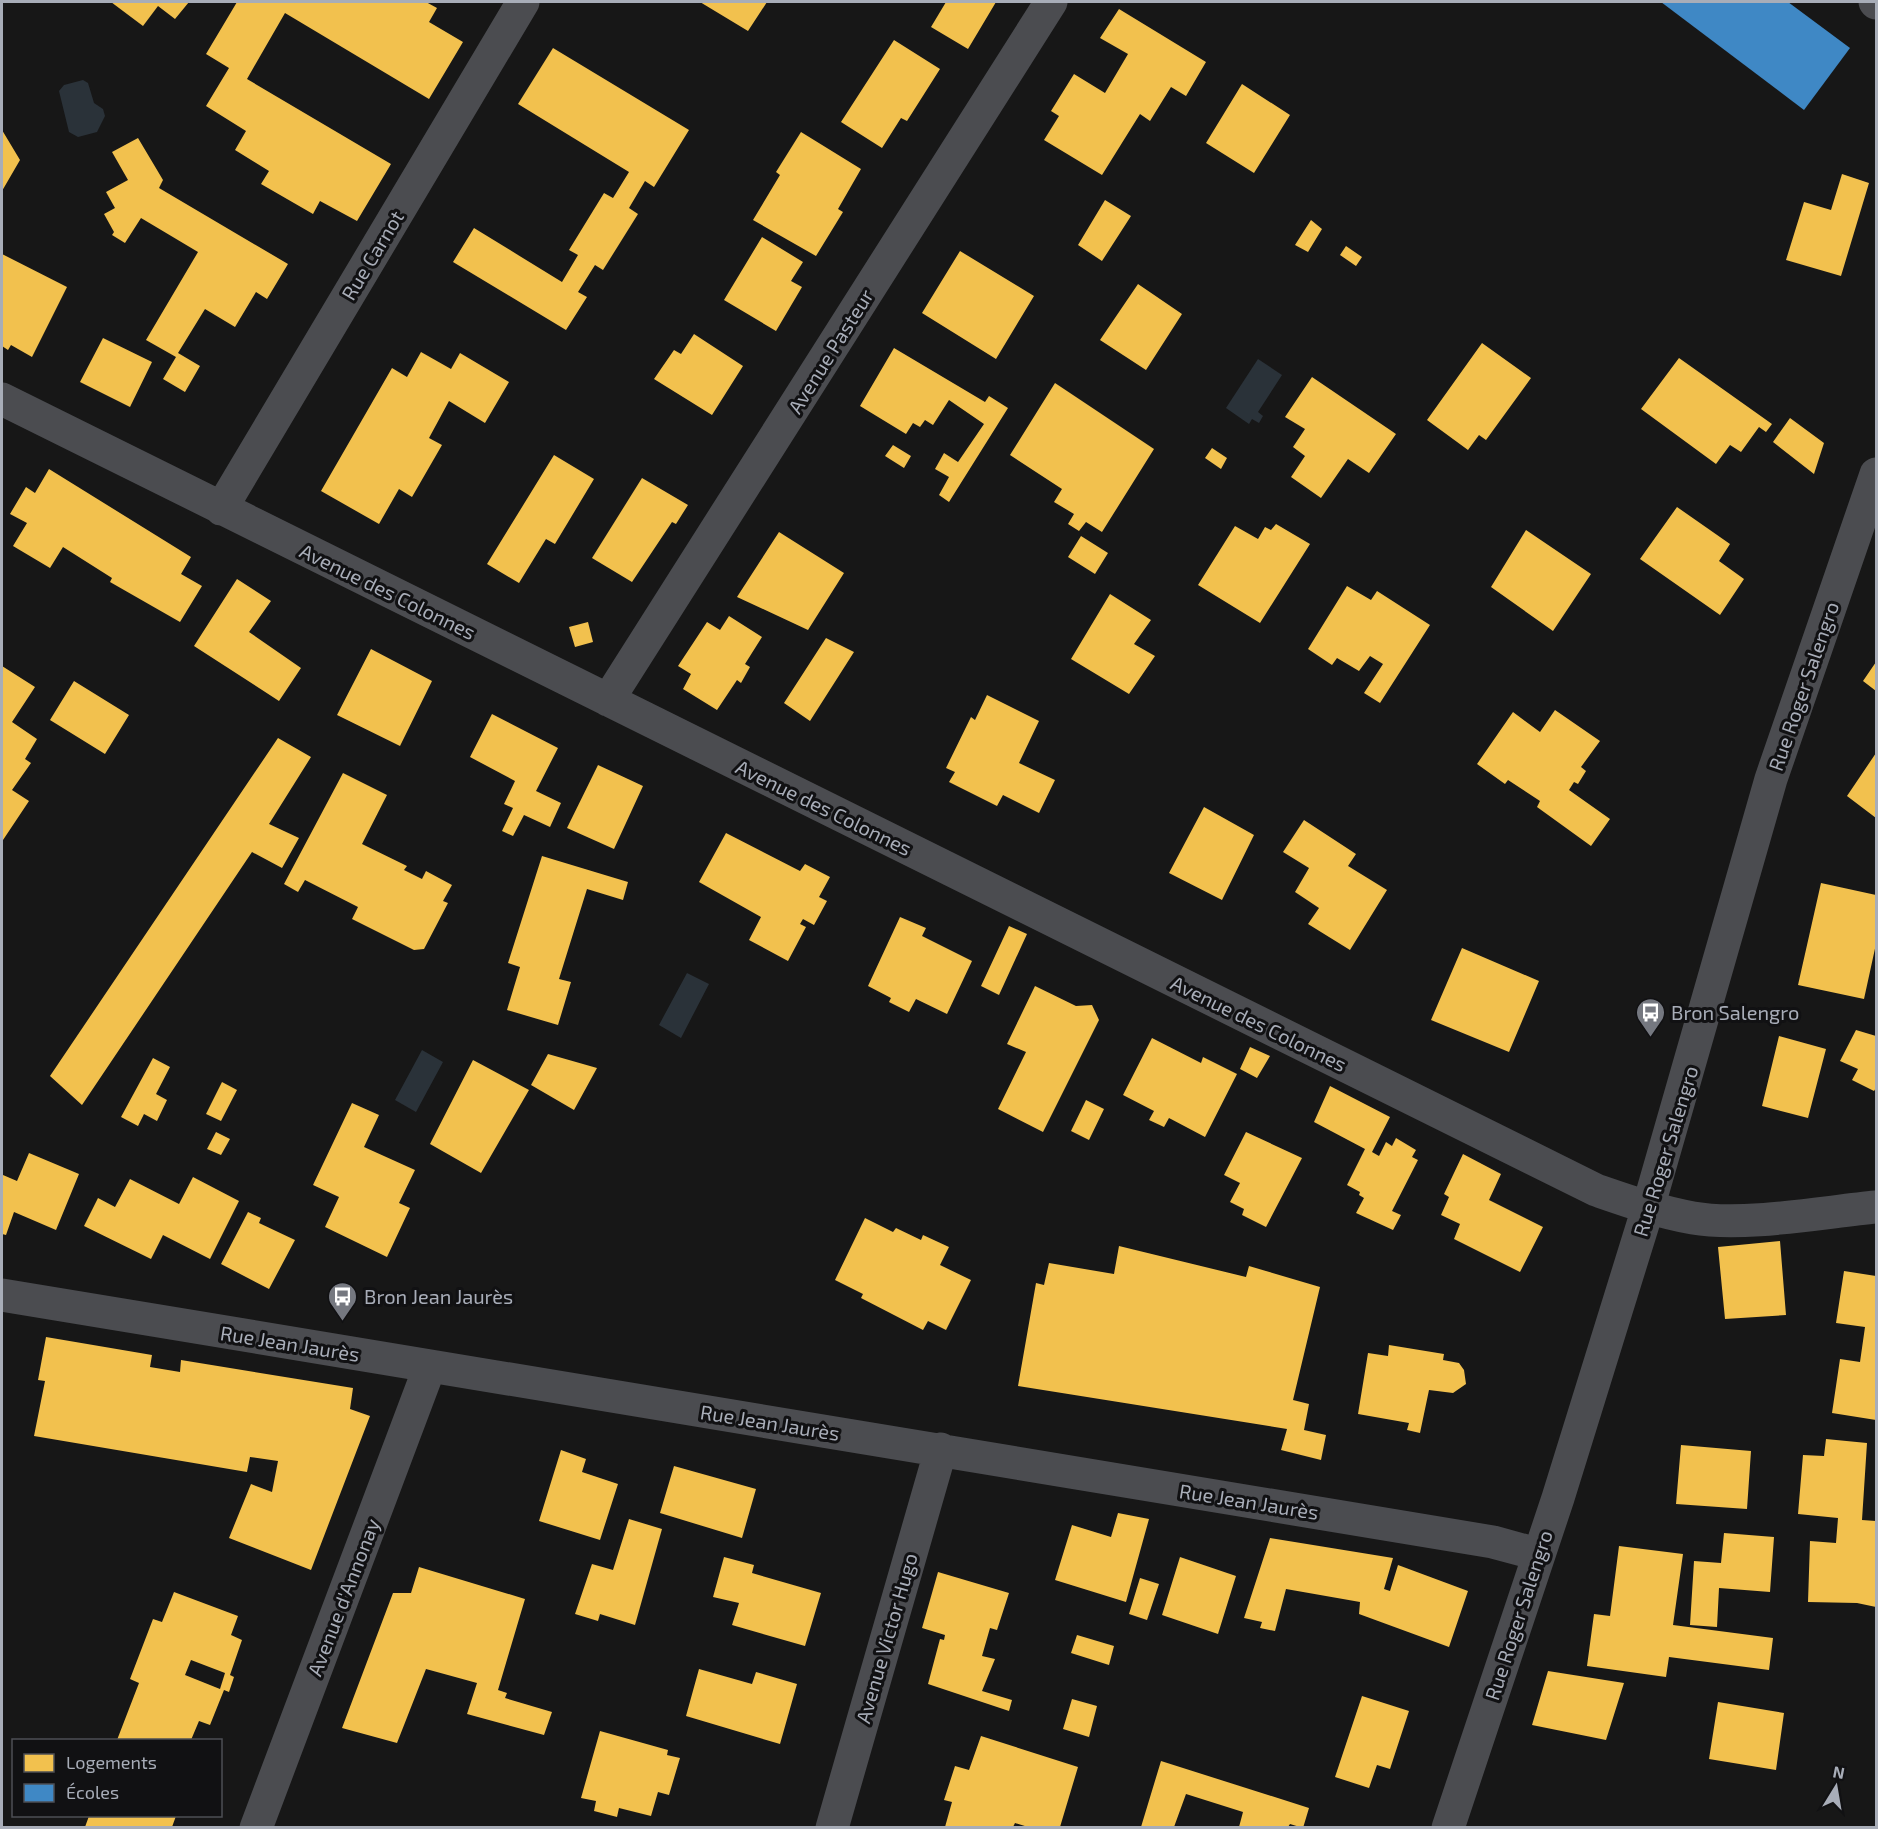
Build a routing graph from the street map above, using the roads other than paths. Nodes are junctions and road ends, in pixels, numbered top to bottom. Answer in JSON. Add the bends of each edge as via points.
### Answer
{"nodes":[{"id":1,"x":523,"y":2,"type":"edge"},
{"id":2,"x":1051,"y":2,"type":"edge"},
{"id":3,"x":2,"y":399,"type":"edge"},
{"id":4,"x":1876,"y":474,"type":"edge"},
{"id":5,"x":221,"y":508,"type":"junction"},
{"id":6,"x":608,"y":700,"type":"junction"},
{"id":7,"x":1876,"y":1207,"type":"edge"},
{"id":8,"x":1648,"y":1208,"type":"junction"},
{"id":9,"x":2,"y":1295,"type":"edge"},
{"id":10,"x":430,"y":1366,"type":"junction"},
{"id":11,"x":940,"y":1449,"type":"junction"},
{"id":12,"x":1537,"y":1554,"type":"junction"},
{"id":13,"x":256,"y":1827,"type":"edge"},
{"id":14,"x":832,"y":1827,"type":"edge"},
{"id":15,"x":1448,"y":1827,"type":"edge"}],
"edges":[{"from":1,"to":5,"type":"street","name":"Rue Carnot"},
{"from":2,"to":6,"type":"street","name":"Avenue Pasteur"},
{"from":3,"to":5,"type":"street","name":"Avenue des Colonnes"},
{"from":4,"to":8,"type":"street","name":"Rue Roger Salengro","via":[[1771,779]]},
{"from":5,"to":6,"type":"street","name":"Avenue des Colonnes"},
{"from":6,"to":8,"type":"street","name":"Avenue des Colonnes","via":[[1585,1184]]},
{"from":7,"to":8,"type":"street","name":"Avenue des Colonnes","via":[[1730,1221]]},
{"from":8,"to":12,"type":"street","name":"Rue Roger Salengro"},
{"from":9,"to":10,"type":"street","name":"Rue Jean Jaurès"},
{"from":10,"to":11,"type":"street","name":"Rue Jean Jaurès"},
{"from":10,"to":13,"type":"street","name":"Avenue d'Annonay"},
{"from":11,"to":12,"type":"street","name":"Rue Jean Jaurès","via":[[1493,1542]]},
{"from":11,"to":14,"type":"street","name":"Avenue Victor Hugo"},
{"from":12,"to":15,"type":"street","name":"Rue Roger Salengro"}]}
